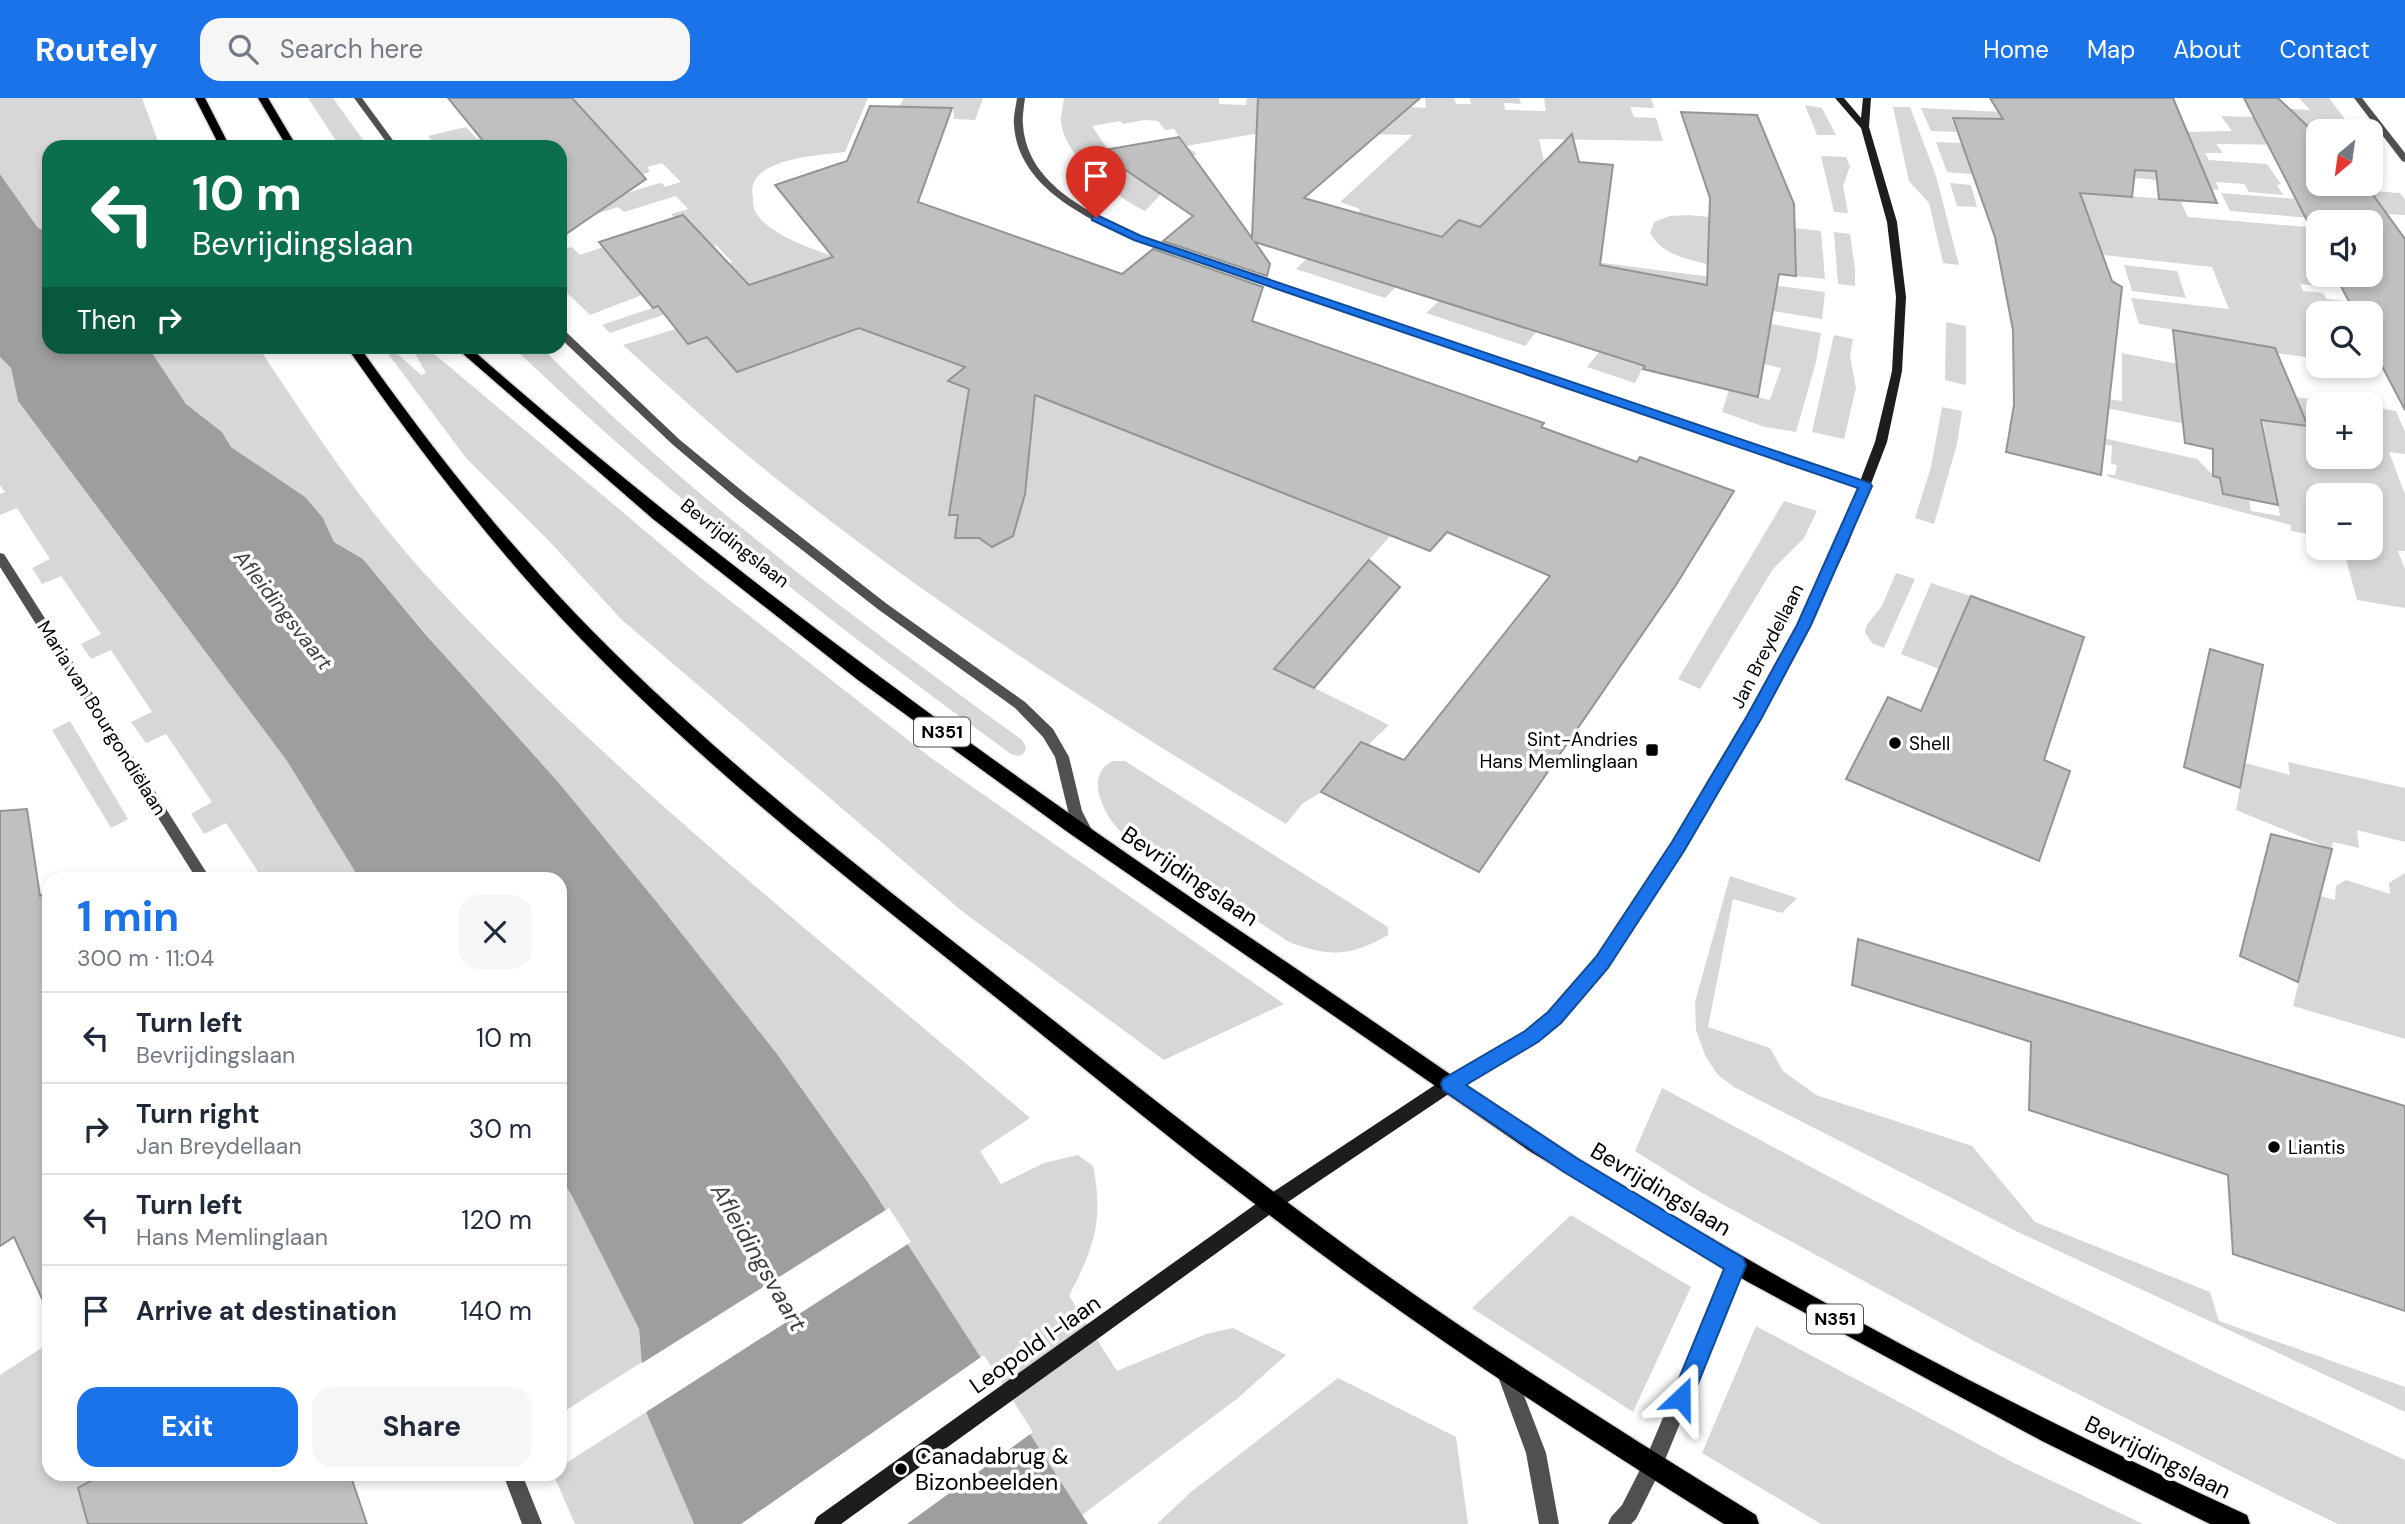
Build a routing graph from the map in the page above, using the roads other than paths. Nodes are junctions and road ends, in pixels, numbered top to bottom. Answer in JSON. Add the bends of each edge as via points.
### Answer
{"nodes":[{"id":1,"x":200,"y":98,"type":"edge"},
{"id":2,"x":263,"y":98,"type":"edge"},
{"id":3,"x":358,"y":98,"type":"edge"},
{"id":4,"x":1021,"y":98,"type":"edge"},
{"id":5,"x":1839,"y":98,"type":"edge"},
{"id":6,"x":1867,"y":98,"type":"edge"},
{"id":7,"x":2358,"y":98,"type":"edge"},
{"id":8,"x":1865,"y":127,"type":"junction"},
{"id":9,"x":221,"y":140,"type":"edge"},
{"id":10,"x":288,"y":140,"type":"edge"},
{"id":11,"x":389,"y":140,"type":"edge"},
{"id":12,"x":2405,"y":159,"type":"edge"},
{"id":13,"x":567,"y":339,"type":"edge"},
{"id":14,"x":358,"y":354,"type":"edge"},
{"id":15,"x":469,"y":354,"type":"edge"},
{"id":16,"x":1866,"y":486,"type":"junction"},
{"id":17,"x":0,"y":557,"type":"edge"},
{"id":18,"x":1091,"y":842,"type":"junction"},
{"id":19,"x":199,"y":872,"type":"edge"},
{"id":20,"x":1450,"y":1084,"type":"junction"},
{"id":21,"x":1273,"y":1202,"type":"junction"},
{"id":22,"x":1736,"y":1265,"type":"junction"},
{"id":23,"x":1504,"y":1368,"type":"junction"},
{"id":24,"x":1653,"y":1465,"type":"junction"},
{"id":25,"x":516,"y":1481,"type":"edge"},
{"id":26,"x":533,"y":1524,"type":"edge"},
{"id":27,"x":824,"y":1524,"type":"edge"},
{"id":28,"x":1549,"y":1524,"type":"edge"},
{"id":29,"x":1618,"y":1524,"type":"edge"},
{"id":30,"x":1747,"y":1524,"type":"edge"},
{"id":31,"x":2238,"y":1524,"type":"edge"}],
"edges":[{"from":1,"to":9,"type":"main road"},
{"from":2,"to":10,"type":"main road"},
{"from":3,"to":11,"type":"street"},
{"from":4,"to":16,"type":"street","via":[[1017,127],[1027,162],[1060,195],[1109,225]]},
{"from":5,"to":8,"type":"street","name":"Jan Breydellaan"},
{"from":6,"to":8,"type":"street","name":"Jan Breydellaan"},
{"from":7,"to":12,"type":"street"},
{"from":8,"to":16,"type":"street","name":"Jan Breydellaan","via":[[1895,236],[1901,323],[1881,442]]},
{"from":13,"to":18,"type":"street","name":"Bevrijdingslaan","via":[[676,442],[742,497],[883,607],[1020,705],[1048,733],[1062,757],[1075,811]]},
{"from":14,"to":21,"type":"main road","via":[[434,461],[519,561],[603,651],[708,750],[847,868]]},
{"from":15,"to":18,"type":"main road","name":"Bevrijdingslaan","number":"N351","via":[[587,455],[848,664]]},
{"from":16,"to":20,"type":"street","name":"Jan Breydellaan","via":[[1804,625],[1753,719],[1678,847],[1602,963],[1555,1018]]},
{"from":17,"to":19,"type":"street","name":"Maria van Bourgondiëlaan"},
{"from":18,"to":20,"type":"main road","name":"Bevrijdingslaan","number":"N351"},
{"from":20,"to":21,"type":"street","name":"Jan Breydellaan"},
{"from":20,"to":22,"type":"main road","name":"Bevrijdingslaan","number":"N351","via":[[1571,1166]]},
{"from":21,"to":23,"type":"main road"},
{"from":21,"to":27,"type":"street","name":"Leopold I-laan"},
{"from":22,"to":24,"type":"street"},
{"from":22,"to":31,"type":"main road","name":"Bevrijdingslaan","number":"N351","via":[[2081,1450]]},
{"from":23,"to":24,"type":"main road"},
{"from":23,"to":28,"type":"street","via":[[1536,1453]]},
{"from":24,"to":29,"type":"street"},
{"from":24,"to":30,"type":"main road"},
{"from":25,"to":26,"type":"street"}]}
